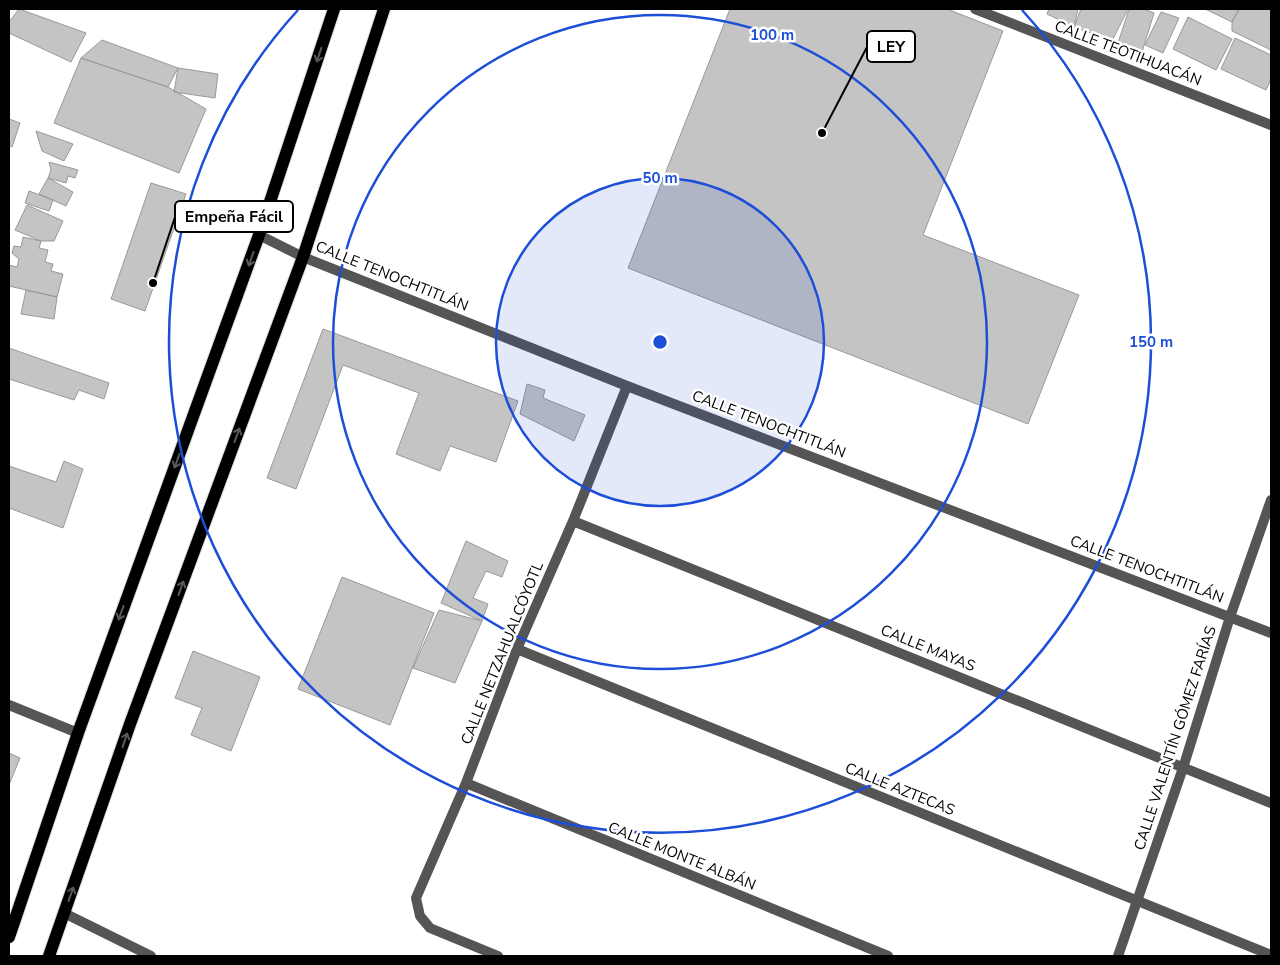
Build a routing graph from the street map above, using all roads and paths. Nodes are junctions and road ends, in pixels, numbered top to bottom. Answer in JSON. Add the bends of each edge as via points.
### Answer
{"nodes":[{"id":1,"x":334,"y":9,"type":"edge"},
{"id":2,"x":384,"y":9,"type":"edge"},
{"id":3,"x":975,"y":9,"type":"edge"},
{"id":4,"x":1271,"y":125,"type":"edge"},
{"id":5,"x":260,"y":235,"type":"junction"},
{"id":6,"x":303,"y":256,"type":"junction"},
{"id":7,"x":627,"y":386,"type":"junction"},
{"id":8,"x":1271,"y":500,"type":"edge"},
{"id":9,"x":573,"y":521,"type":"junction"},
{"id":10,"x":1230,"y":617,"type":"junction"},
{"id":11,"x":1271,"y":633,"type":"edge"},
{"id":12,"x":517,"y":649,"type":"junction"},
{"id":13,"x":9,"y":705,"type":"edge"},
{"id":14,"x":78,"y":733,"type":"junction"},
{"id":15,"x":1183,"y":768,"type":"junction"},
{"id":16,"x":466,"y":783,"type":"junction"},
{"id":17,"x":1271,"y":803,"type":"edge"},
{"id":18,"x":1136,"y":901,"type":"junction"},
{"id":19,"x":64,"y":913,"type":"junction"},
{"id":20,"x":9,"y":937,"type":"edge"},
{"id":21,"x":1271,"y":955,"type":"edge"},
{"id":22,"x":49,"y":956,"type":"edge"},
{"id":23,"x":151,"y":956,"type":"edge"},
{"id":24,"x":498,"y":956,"type":"edge"},
{"id":25,"x":888,"y":956,"type":"edge"},
{"id":26,"x":1118,"y":956,"type":"edge"}],
"edges":[{"from":1,"to":5,"type":"main road","one_way":true},
{"from":2,"to":6,"type":"main road"},
{"from":3,"to":4,"type":"street","name":"CALLE TEOTIHUACÁN"},
{"from":5,"to":6,"type":"street","name":"CALLE TENOCHTITLÁN"},
{"from":5,"to":14,"type":"main road","one_way":true},
{"from":6,"to":7,"type":"street","name":"CALLE TENOCHTITLÁN"},
{"from":19,"to":6,"type":"main road","one_way":true,"via":[[130,724]]},
{"from":7,"to":9,"type":"street","name":"CALLE NETZAHUALCÓYOTL"},
{"from":7,"to":10,"type":"street","name":"CALLE TENOCHTITLÁN"},
{"from":8,"to":10,"type":"street","name":"CALLE VALENTÍN GÓMEZ FARÍAS"},
{"from":9,"to":12,"type":"street","name":"CALLE NETZAHUALCÓYOTL"},
{"from":9,"to":15,"type":"street","name":"CALLE MAYAS"},
{"from":10,"to":11,"type":"street","name":"CALLE TENOCHTITLÁN"},
{"from":10,"to":15,"type":"street","name":"CALLE VALENTÍN GÓMEZ FARÍAS"},
{"from":12,"to":16,"type":"street","name":"CALLE NETZAHUALCÓYOTL"},
{"from":12,"to":18,"type":"street","name":"CALLE AZTECAS"},
{"from":13,"to":14,"type":"street"},
{"from":14,"to":20,"type":"main road"},
{"from":15,"to":17,"type":"street","name":"CALLE MAYAS"},
{"from":15,"to":18,"type":"street","name":"CALLE VALENTÍN GÓMEZ FARÍAS"},
{"from":16,"to":24,"type":"street","name":"CALLE NETZAHUALCÓYOTL","via":[[416,898],[420,916],[430,928]]},
{"from":16,"to":25,"type":"street","name":"CALLE MONTE ALBÁN"},
{"from":18,"to":21,"type":"street","name":"CALLE AZTECAS"},
{"from":18,"to":26,"type":"street","name":"CALLE VALENTÍN GÓMEZ FARÍAS"},
{"from":19,"to":22,"type":"main road"},
{"from":19,"to":23,"type":"street"}]}
